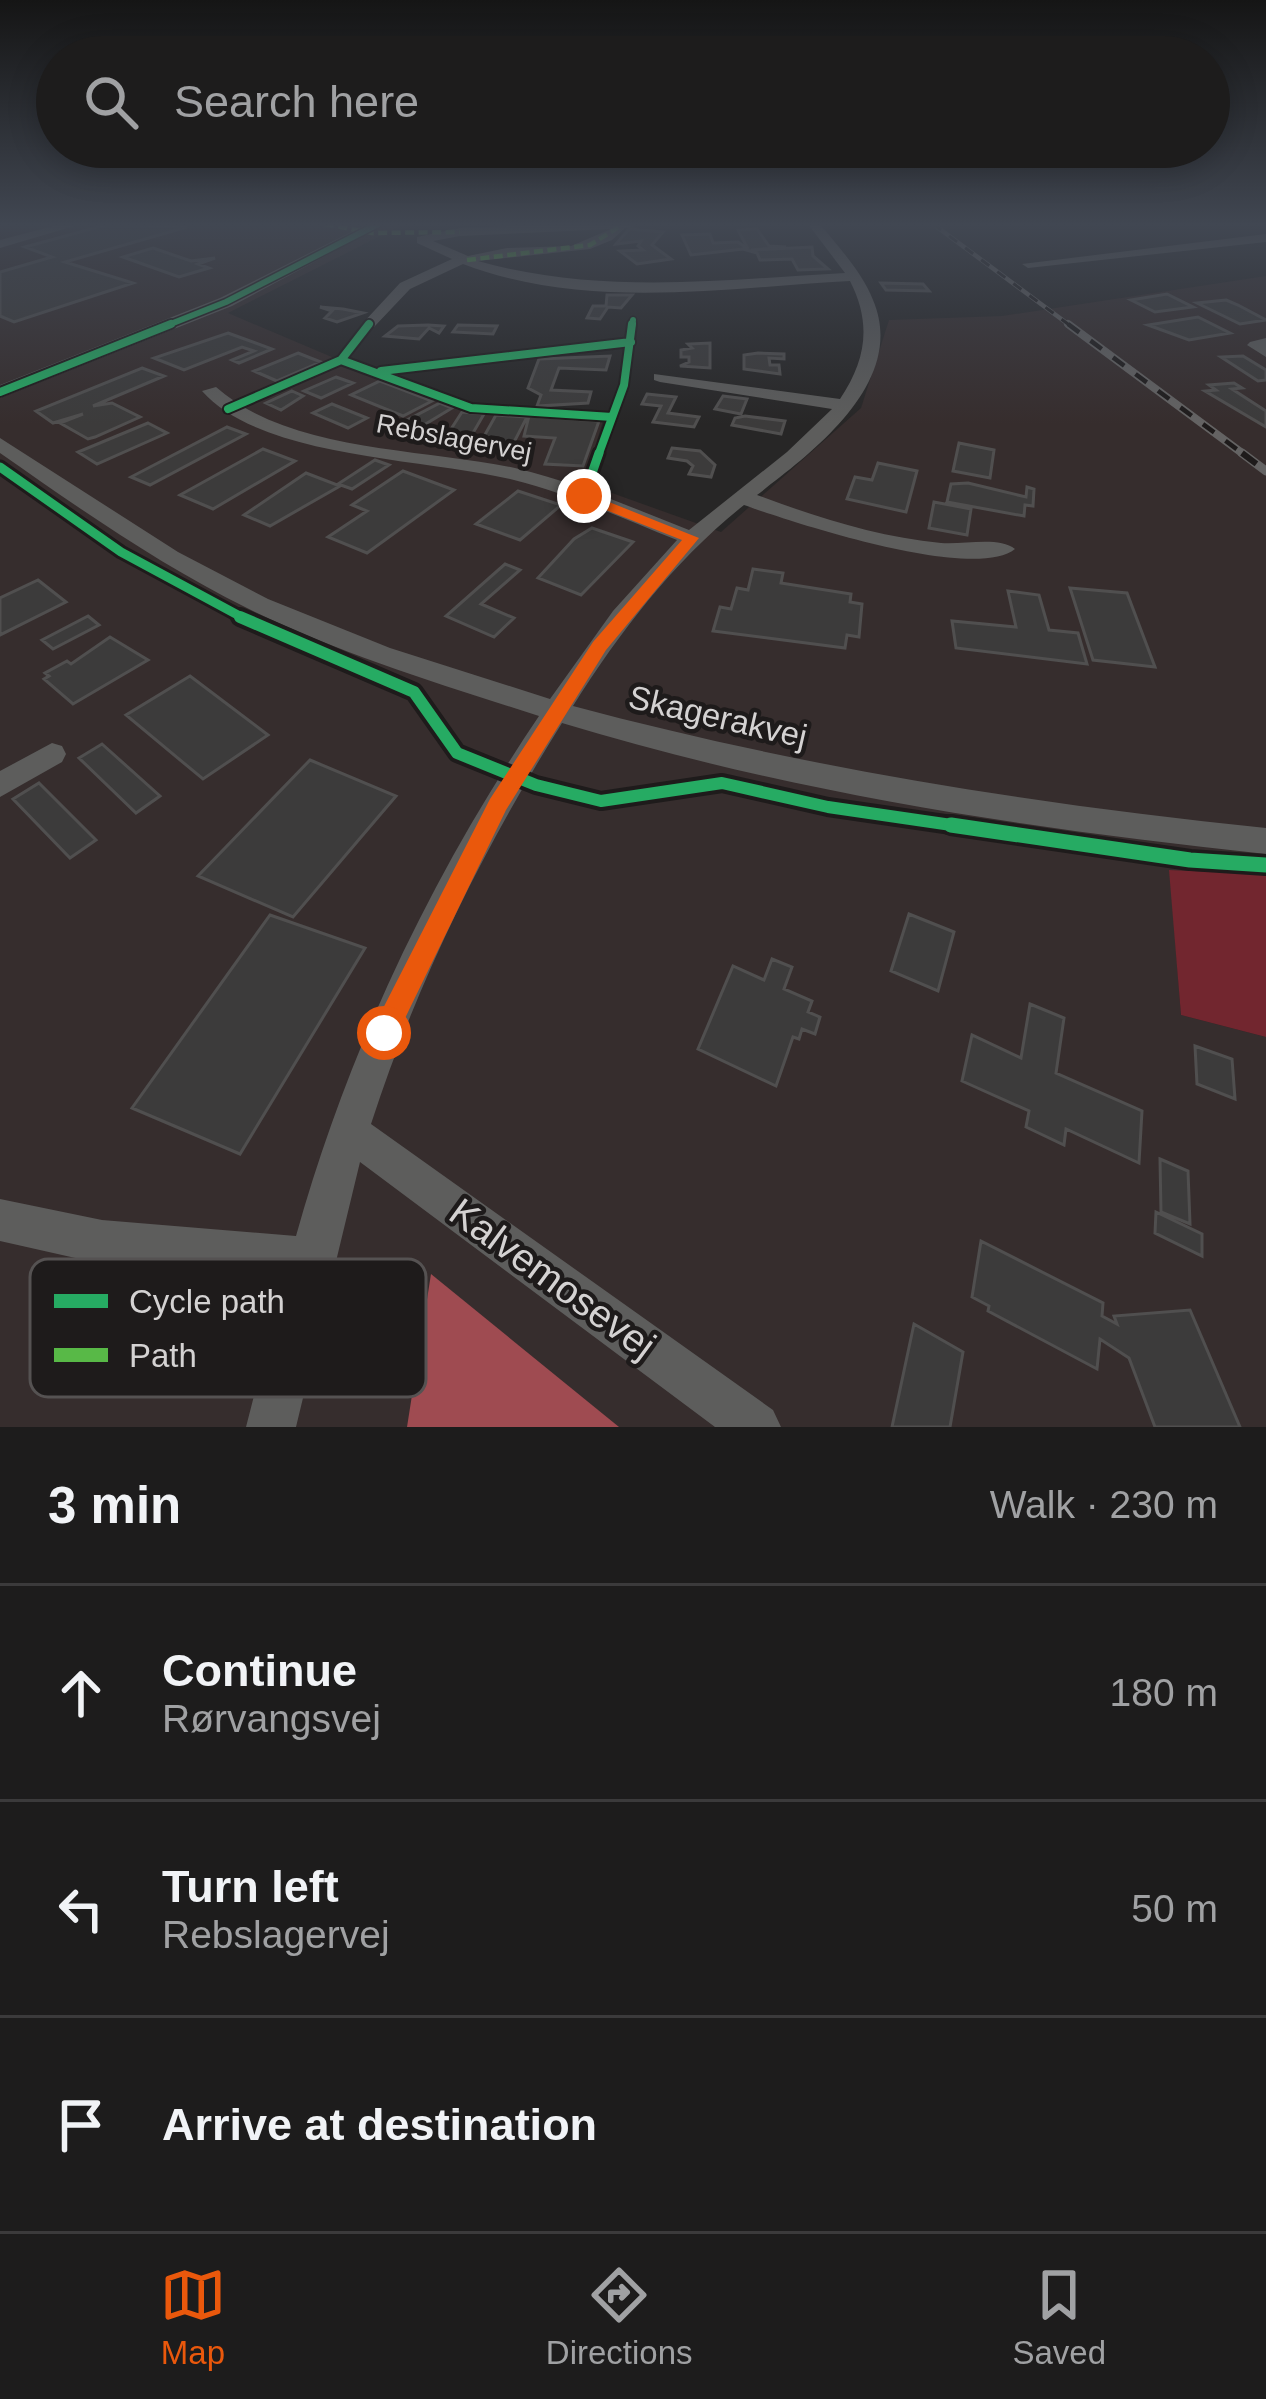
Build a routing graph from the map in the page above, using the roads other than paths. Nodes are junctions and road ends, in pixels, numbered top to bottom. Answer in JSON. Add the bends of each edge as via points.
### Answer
{"nodes":[{"id":1,"x":234,"y":291,"type":"edge"},
{"id":2,"x":248,"y":291,"type":"edge"},
{"id":3,"x":401,"y":291,"type":"edge"},
{"id":4,"x":537,"y":291,"type":"edge"},
{"id":5,"x":859,"y":291,"type":"edge"},
{"id":6,"x":527,"y":298,"type":"dead end"},
{"id":7,"x":370,"y":324,"type":"dead end"},
{"id":8,"x":660,"y":376,"type":"dead end"},
{"id":9,"x":0,"y":383,"type":"edge"},
{"id":10,"x":210,"y":391,"type":"dead end"},
{"id":11,"x":0,"y":392,"type":"edge"},
{"id":12,"x":842,"y":405,"type":"junction"},
{"id":13,"x":0,"y":444,"type":"edge"},
{"id":14,"x":742,"y":497,"type":"junction"},
{"id":15,"x":692,"y":538,"type":"junction"},
{"id":16,"x":1004,"y":549,"type":"dead end"},
{"id":17,"x":558,"y":714,"type":"junction"},
{"id":18,"x":52,"y":754,"type":"dead end"},
{"id":19,"x":0,"y":785,"type":"edge"},
{"id":20,"x":1266,"y":841,"type":"edge"},
{"id":21,"x":347,"y":1137,"type":"junction"},
{"id":22,"x":0,"y":1220,"type":"edge"},
{"id":23,"x":310,"y":1259,"type":"joint"},
{"id":24,"x":278,"y":1397,"type":"edge"},
{"id":25,"x":271,"y":1427,"type":"edge"},
{"id":26,"x":756,"y":1427,"type":"edge"}],
"edges":[{"from":1,"to":9,"type":"main road"},
{"from":2,"to":11,"type":"main road"},
{"from":3,"to":7,"type":"street"},
{"from":4,"to":6,"type":"street"},
{"from":5,"to":12,"type":"street","via":[[874,328],[862,375]]},
{"from":8,"to":12,"type":"street"},
{"from":10,"to":15,"type":"street","name":"Rebslagervej","via":[[228,409],[271,425],[522,476]]},
{"from":12,"to":14,"type":"street"},
{"from":13,"to":17,"type":"street","name":"Skagerakvej","via":[[233,592]]},
{"from":14,"to":15,"type":"street"},
{"from":14,"to":16,"type":"street","via":[[880,537],[978,553]]},
{"from":15,"to":17,"type":"street","via":[[627,609]]},
{"from":17,"to":20,"type":"street","name":"Skagerakvej","via":[[939,801]]},
{"from":17,"to":21,"type":"street","via":[[498,806],[412,970]]},
{"from":18,"to":19,"type":"street"},
{"from":21,"to":23,"type":"street"},
{"from":21,"to":26,"type":"street","name":"Kalvemosevej","via":[[368,1143]]},
{"from":22,"to":23,"type":"street","via":[[102,1242]]},
{"from":24,"to":25,"type":"street"}]}
